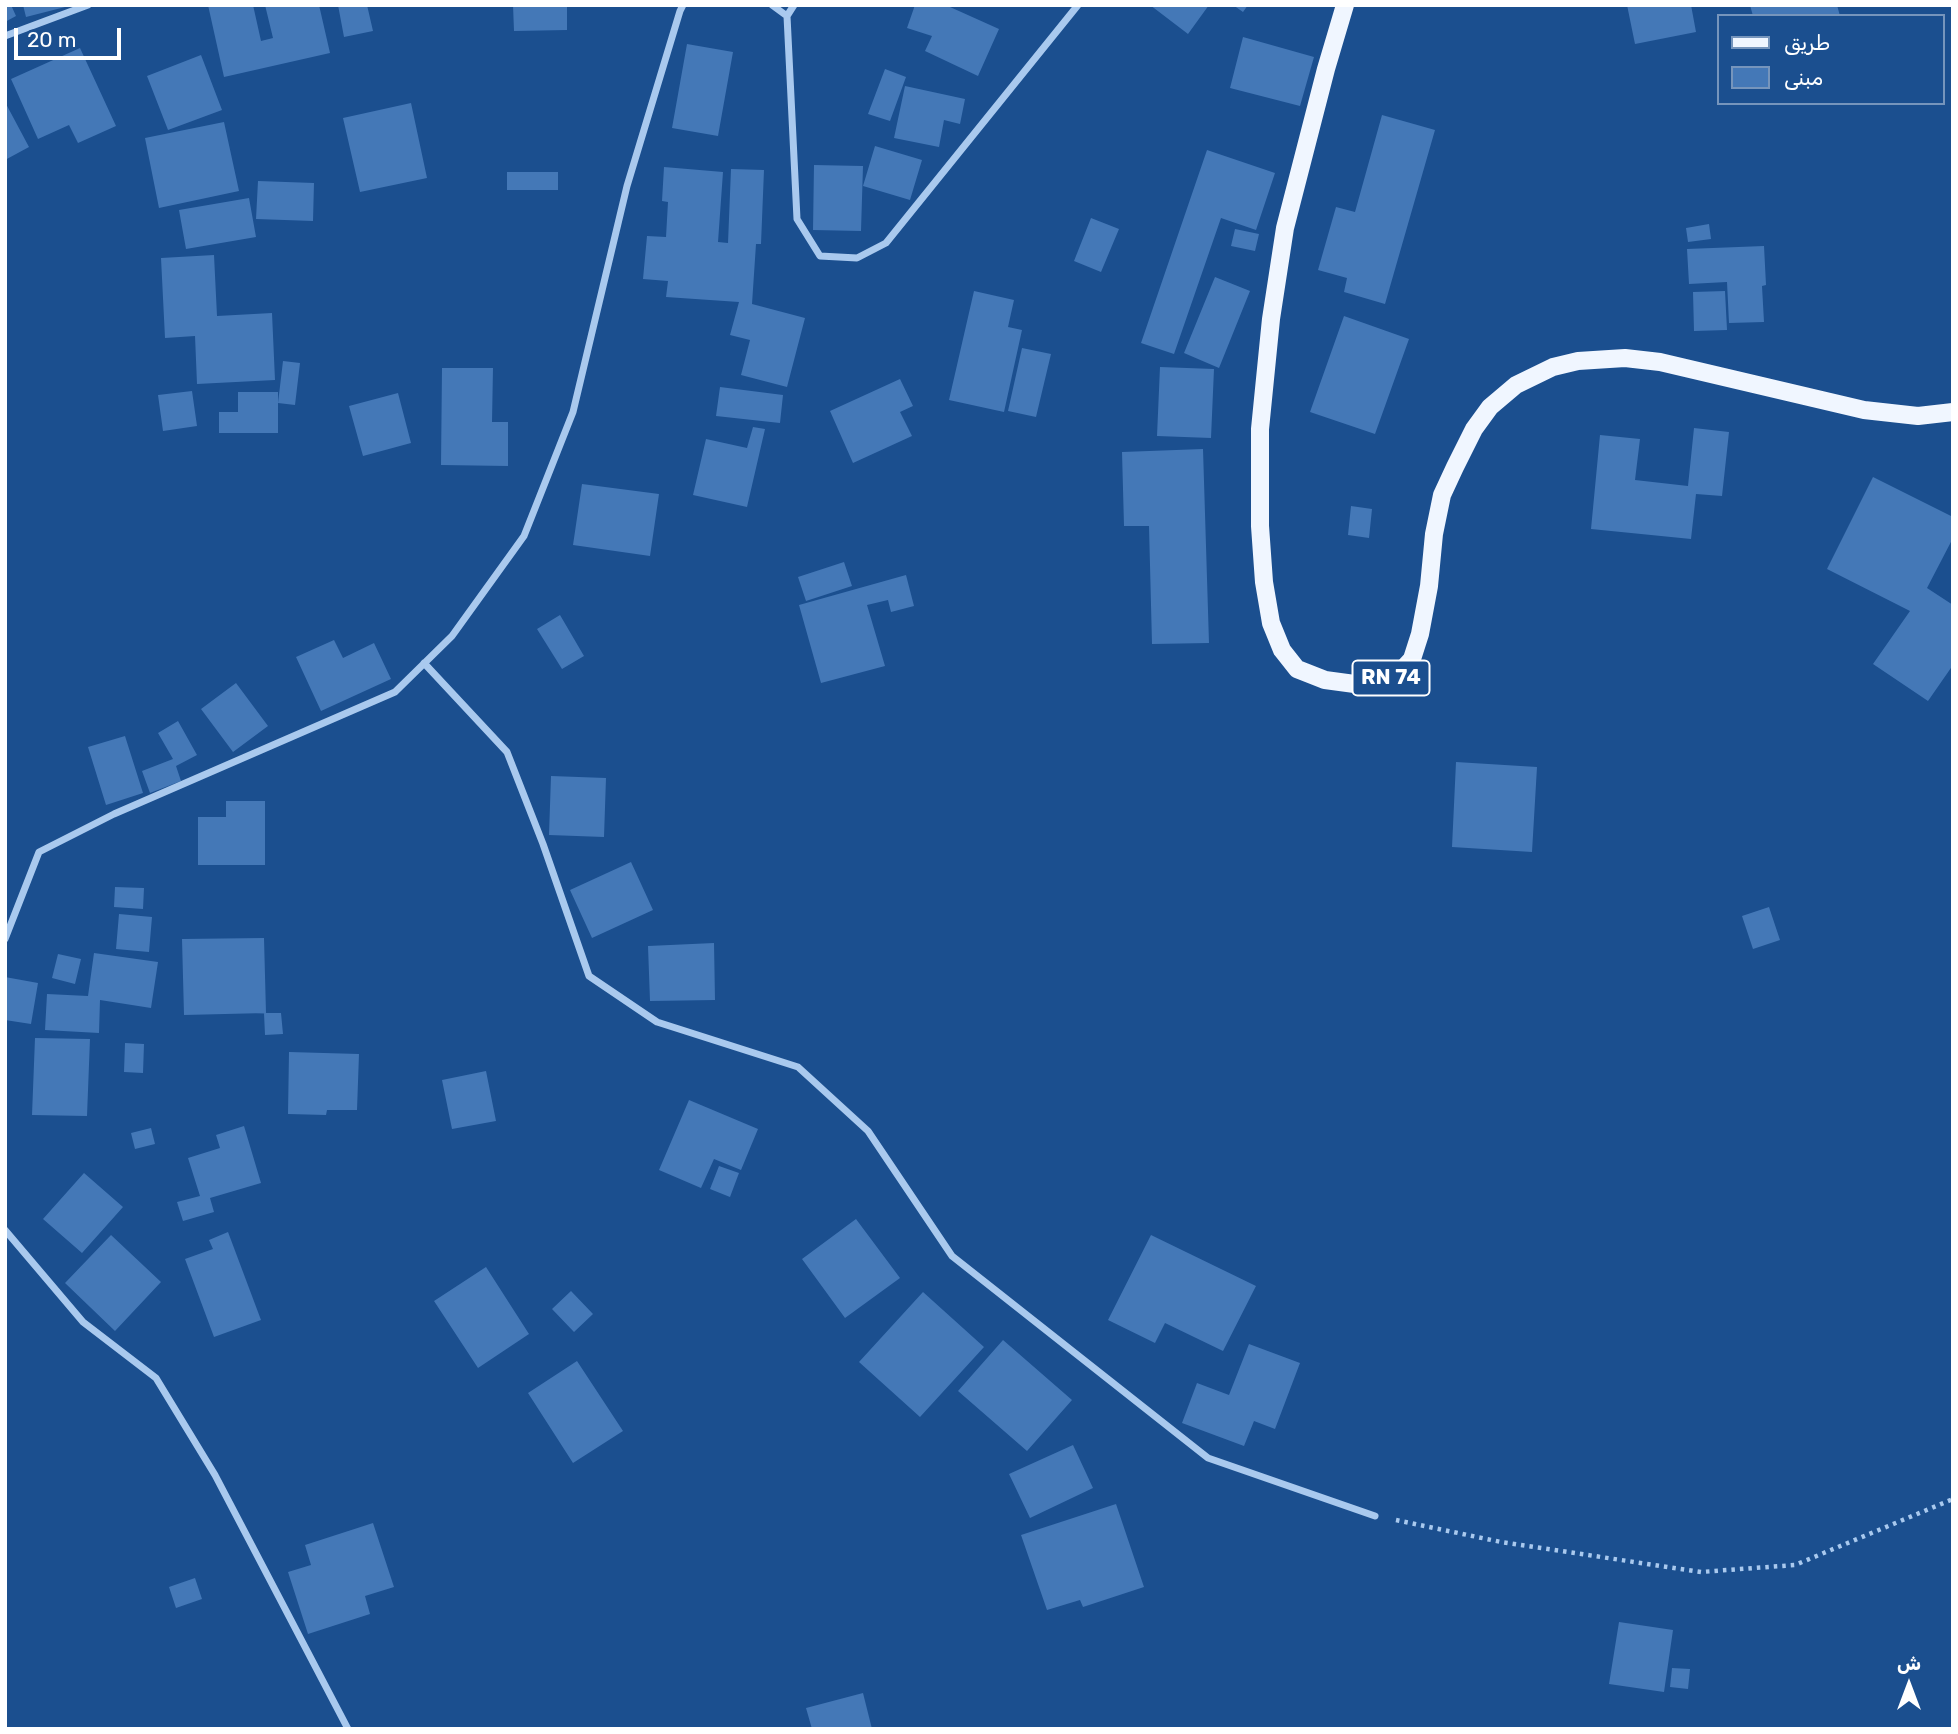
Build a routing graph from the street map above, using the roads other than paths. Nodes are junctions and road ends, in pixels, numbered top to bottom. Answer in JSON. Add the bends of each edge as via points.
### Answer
{"nodes":[{"id":1,"x":88,"y":5,"type":"edge"},
{"id":2,"x":683,"y":5,"type":"edge"},
{"id":3,"x":772,"y":5,"type":"edge"},
{"id":4,"x":794,"y":5,"type":"edge"},
{"id":5,"x":1078,"y":5,"type":"edge"},
{"id":6,"x":1345,"y":5,"type":"edge"},
{"id":7,"x":787,"y":16,"type":"junction"},
{"id":8,"x":5,"y":36,"type":"edge"},
{"id":9,"x":1953,"y":412,"type":"edge"},
{"id":10,"x":424,"y":663,"type":"junction"},
{"id":11,"x":5,"y":939,"type":"edge"},
{"id":12,"x":5,"y":1230,"type":"edge"},
{"id":13,"x":1375,"y":1516,"type":"road end"},
{"id":14,"x":348,"y":1729,"type":"edge"}],
"edges":[{"from":1,"to":8,"type":"street"},
{"from":2,"to":10,"type":"street","via":[[626,186],[573,412],[524,536],[452,636]]},
{"from":3,"to":7,"type":"street"},
{"from":4,"to":7,"type":"street"},
{"from":5,"to":7,"type":"street","via":[[886,243],[857,258],[820,256],[797,219]]},
{"from":6,"to":9,"type":"main road","number":"RN 74","via":[[1285,228],[1261,429],[1259,526],[1264,582],[1271,623],[1282,650],[1297,669],[1325,680],[1362,685],[1387,680],[1412,659],[1439,508],[1455,467],[1490,407],[1516,385],[1553,366],[1625,358],[1660,362],[1864,410],[1918,416]]},
{"from":10,"to":11,"type":"street","via":[[395,692],[114,814],[39,852]]},
{"from":10,"to":13,"type":"street","via":[[506,752],[589,976],[657,1022],[798,1067],[869,1131],[952,1256],[1208,1458]]},
{"from":12,"to":14,"type":"street","via":[[83,1322],[156,1378],[215,1475]]}]}
